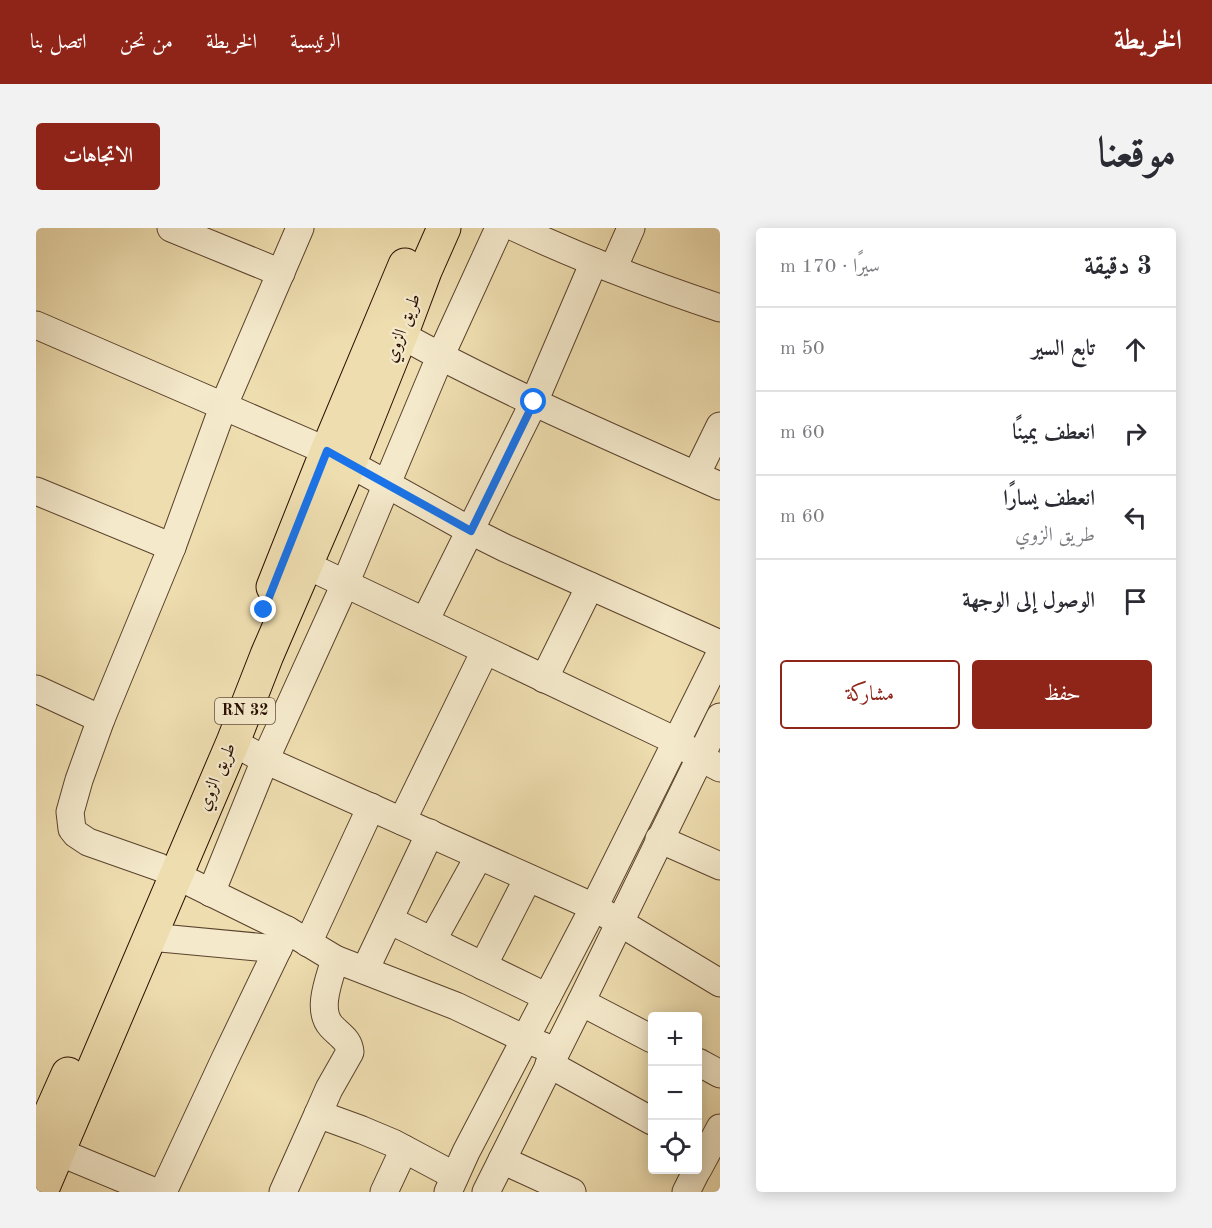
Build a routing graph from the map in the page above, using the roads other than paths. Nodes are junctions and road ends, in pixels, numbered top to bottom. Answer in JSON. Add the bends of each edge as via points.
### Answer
{"nodes":[{"id":1,"x":171,"y":228,"type":"edge"},
{"id":2,"x":300,"y":228,"type":"edge"},
{"id":3,"x":421,"y":228,"type":"edge"},
{"id":4,"x":444,"y":228,"type":"edge"},
{"id":5,"x":499,"y":228,"type":"edge"},
{"id":6,"x":516,"y":228,"type":"edge"},
{"id":7,"x":631,"y":228,"type":"edge"},
{"id":8,"x":603,"y":265,"type":"junction"},
{"id":9,"x":281,"y":273,"type":"junction"},
{"id":10,"x":720,"y":308,"type":"edge"},
{"id":11,"x":36,"y":325,"type":"edge"},
{"id":12,"x":401,"y":335,"type":"junction"},
{"id":13,"x":440,"y":357,"type":"junction"},
{"id":14,"x":534,"y":402,"type":"junction"},
{"id":15,"x":223,"y":407,"type":"junction"},
{"id":16,"x":720,"y":426,"type":"edge"},
{"id":17,"x":338,"y":458,"type":"junction"},
{"id":18,"x":708,"y":481,"type":"edge"},
{"id":19,"x":386,"y":485,"type":"junction"},
{"id":20,"x":36,"y":491,"type":"edge"},
{"id":21,"x":471,"y":531,"type":"junction"},
{"id":22,"x":172,"y":547,"type":"junction"},
{"id":23,"x":306,"y":565,"type":"junction"},
{"id":24,"x":345,"y":584,"type":"junction"},
{"id":25,"x":590,"y":586,"type":"junction"},
{"id":26,"x":425,"y":621,"type":"junction"},
{"id":27,"x":720,"y":644,"type":"edge"},
{"id":28,"x":485,"y":651,"type":"junction"},
{"id":29,"x":720,"y":654,"type":"edge"},
{"id":30,"x":544,"y":678,"type":"junction"},
{"id":31,"x":36,"y":689,"type":"edge"},
{"id":32,"x":720,"y":717,"type":"edge"},
{"id":33,"x":101,"y":719,"type":"junction"},
{"id":34,"x":676,"y":741,"type":"junction"},
{"id":35,"x":232,"y":742,"type":"junction"},
{"id":36,"x":265,"y":760,"type":"junction"},
{"id":37,"x":710,"y":763,"type":"edge"},
{"id":38,"x":371,"y":807,"type":"junction"},
{"id":39,"x":402,"y":821,"type":"junction"},
{"id":40,"x":430,"y":833,"type":"junction"},
{"id":41,"x":659,"y":839,"type":"junction"},
{"id":42,"x":479,"y":856,"type":"junction"},
{"id":43,"x":720,"y":866,"type":"edge"},
{"id":44,"x":167,"y":871,"type":"junction"},
{"id":45,"x":528,"y":878,"type":"junction"},
{"id":46,"x":211,"y":893,"type":"junction"},
{"id":47,"x":594,"y":907,"type":"junction"},
{"id":48,"x":389,"y":920,"type":"junction"},
{"id":49,"x":620,"y":922,"type":"junction"},
{"id":50,"x":150,"y":937,"type":"junction"},
{"id":51,"x":291,"y":941,"type":"junction"},
{"id":52,"x":432,"y":941,"type":"junction"},
{"id":53,"x":335,"y":959,"type":"junction"},
{"id":54,"x":483,"y":966,"type":"junction"},
{"id":55,"x":365,"y":970,"type":"junction"},
{"id":56,"x":720,"y":983,"type":"edge"},
{"id":57,"x":547,"y":997,"type":"junction"},
{"id":58,"x":581,"y":1002,"type":"junction"},
{"id":59,"x":648,"y":1037,"type":"edge"},
{"id":60,"x":525,"y":1039,"type":"junction"},
{"id":61,"x":553,"y":1058,"type":"junction"},
{"id":62,"x":702,"y":1064,"type":"edge"},
{"id":63,"x":720,"y":1074,"type":"edge"},
{"id":64,"x":318,"y":1114,"type":"junction"},
{"id":65,"x":650,"y":1120,"type":"edge"},
{"id":66,"x":48,"y":1149,"type":"edge"},
{"id":67,"x":404,"y":1149,"type":"junction"},
{"id":68,"x":704,"y":1153,"type":"edge"},
{"id":69,"x":502,"y":1160,"type":"junction"},
{"id":70,"x":451,"y":1184,"type":"edge"},
{"id":71,"x":148,"y":1190,"type":"edge"},
{"id":72,"x":41,"y":1192,"type":"edge"},
{"id":73,"x":283,"y":1192,"type":"edge"},
{"id":74,"x":384,"y":1192,"type":"edge"},
{"id":75,"x":486,"y":1192,"type":"edge"},
{"id":76,"x":572,"y":1192,"type":"edge"},
{"id":77,"x":686,"y":1192,"type":"edge"}],
"edges":[{"from":1,"to":9,"type":"street"},
{"from":2,"to":9,"type":"street"},
{"from":3,"to":17,"type":"main road","name":"طريق الزوي","number":"RN 32"},
{"from":4,"to":12,"type":"main road","name":"طريق الزوي","number":"RN 32"},
{"from":5,"to":13,"type":"street"},
{"from":6,"to":8,"type":"street"},
{"from":7,"to":8,"type":"street"},
{"from":8,"to":10,"type":"street"},
{"from":8,"to":14,"type":"street"},
{"from":9,"to":15,"type":"street"},
{"from":11,"to":15,"type":"street"},
{"from":12,"to":13,"type":"street"},
{"from":12,"to":17,"type":"main road","name":"طريق الزوي","number":"RN 32"},
{"from":13,"to":14,"type":"street"},
{"from":13,"to":19,"type":"street"},
{"from":14,"to":18,"type":"street"},
{"from":14,"to":21,"type":"street"},
{"from":15,"to":17,"type":"street"},
{"from":15,"to":22,"type":"street"},
{"from":16,"to":18,"type":"street"},
{"from":17,"to":19,"type":"street"},
{"from":17,"to":23,"type":"main road","name":"طريق الزوي","number":"RN 32"},
{"from":17,"to":44,"type":"main road","name":"طريق الزوي","number":"RN 32"},
{"from":19,"to":21,"type":"street"},
{"from":19,"to":24,"type":"street"},
{"from":20,"to":22,"type":"street"},
{"from":21,"to":25,"type":"street"},
{"from":21,"to":26,"type":"street"},
{"from":22,"to":33,"type":"street"},
{"from":23,"to":24,"type":"street"},
{"from":23,"to":35,"type":"main road","name":"طريق الزوي","number":"RN 32"},
{"from":24,"to":26,"type":"street"},
{"from":24,"to":36,"type":"street"},
{"from":25,"to":27,"type":"street"},
{"from":25,"to":30,"type":"street"},
{"from":26,"to":28,"type":"street"},
{"from":28,"to":30,"type":"street"},
{"from":28,"to":39,"type":"street"},
{"from":29,"to":34,"type":"street"},
{"from":30,"to":34,"type":"street"},
{"from":31,"to":33,"type":"street"},
{"from":32,"to":37,"type":"street"},
{"from":33,"to":44,"type":"street","via":[[70,812],[72,829],[88,842]]},
{"from":34,"to":37,"type":"street"},
{"from":34,"to":47,"type":"street"},
{"from":35,"to":36,"type":"street"},
{"from":35,"to":44,"type":"main road","name":"طريق الزوي","number":"RN 32"},
{"from":36,"to":38,"type":"street"},
{"from":36,"to":46,"type":"street"},
{"from":37,"to":41,"type":"street"},
{"from":38,"to":39,"type":"street"},
{"from":38,"to":51,"type":"street"},
{"from":39,"to":40,"type":"street"},
{"from":40,"to":42,"type":"street"},
{"from":40,"to":48,"type":"street"},
{"from":41,"to":43,"type":"street"},
{"from":41,"to":49,"type":"street"},
{"from":42,"to":45,"type":"street"},
{"from":42,"to":52,"type":"street"},
{"from":44,"to":46,"type":"street"},
{"from":44,"to":50,"type":"main road","name":"طريق الزوي","number":"RN 32"},
{"from":44,"to":66,"type":"main road","name":"طريق الزوي","number":"RN 32"},
{"from":45,"to":47,"type":"street"},
{"from":45,"to":54,"type":"street"},
{"from":46,"to":51,"type":"street"},
{"from":47,"to":49,"type":"street"},
{"from":47,"to":57,"type":"street"},
{"from":48,"to":52,"type":"street"},
{"from":48,"to":55,"type":"street"},
{"from":49,"to":56,"type":"street"},
{"from":49,"to":58,"type":"street"},
{"from":50,"to":51,"type":"street"},
{"from":50,"to":66,"type":"main road","name":"طريق الزوي","number":"RN 32"},
{"from":51,"to":53,"type":"street"},
{"from":51,"to":71,"type":"street"},
{"from":52,"to":54,"type":"street"},
{"from":53,"to":55,"type":"street"},
{"from":53,"to":64,"type":"street","via":[[324,1012],[351,1052]]},
{"from":54,"to":57,"type":"street"},
{"from":55,"to":60,"type":"street"},
{"from":57,"to":60,"type":"street"},
{"from":58,"to":59,"type":"street"},
{"from":58,"to":61,"type":"street"},
{"from":60,"to":61,"type":"street"},
{"from":60,"to":70,"type":"street"},
{"from":61,"to":65,"type":"street"},
{"from":61,"to":69,"type":"street"},
{"from":62,"to":63,"type":"street"},
{"from":64,"to":67,"type":"street"},
{"from":64,"to":73,"type":"street"},
{"from":66,"to":71,"type":"street"},
{"from":66,"to":72,"type":"main road","name":"طريق الزوي","number":"RN 32"},
{"from":67,"to":70,"type":"street"},
{"from":67,"to":74,"type":"street"},
{"from":68,"to":77,"type":"street"},
{"from":69,"to":75,"type":"street"},
{"from":69,"to":76,"type":"street"}]}
